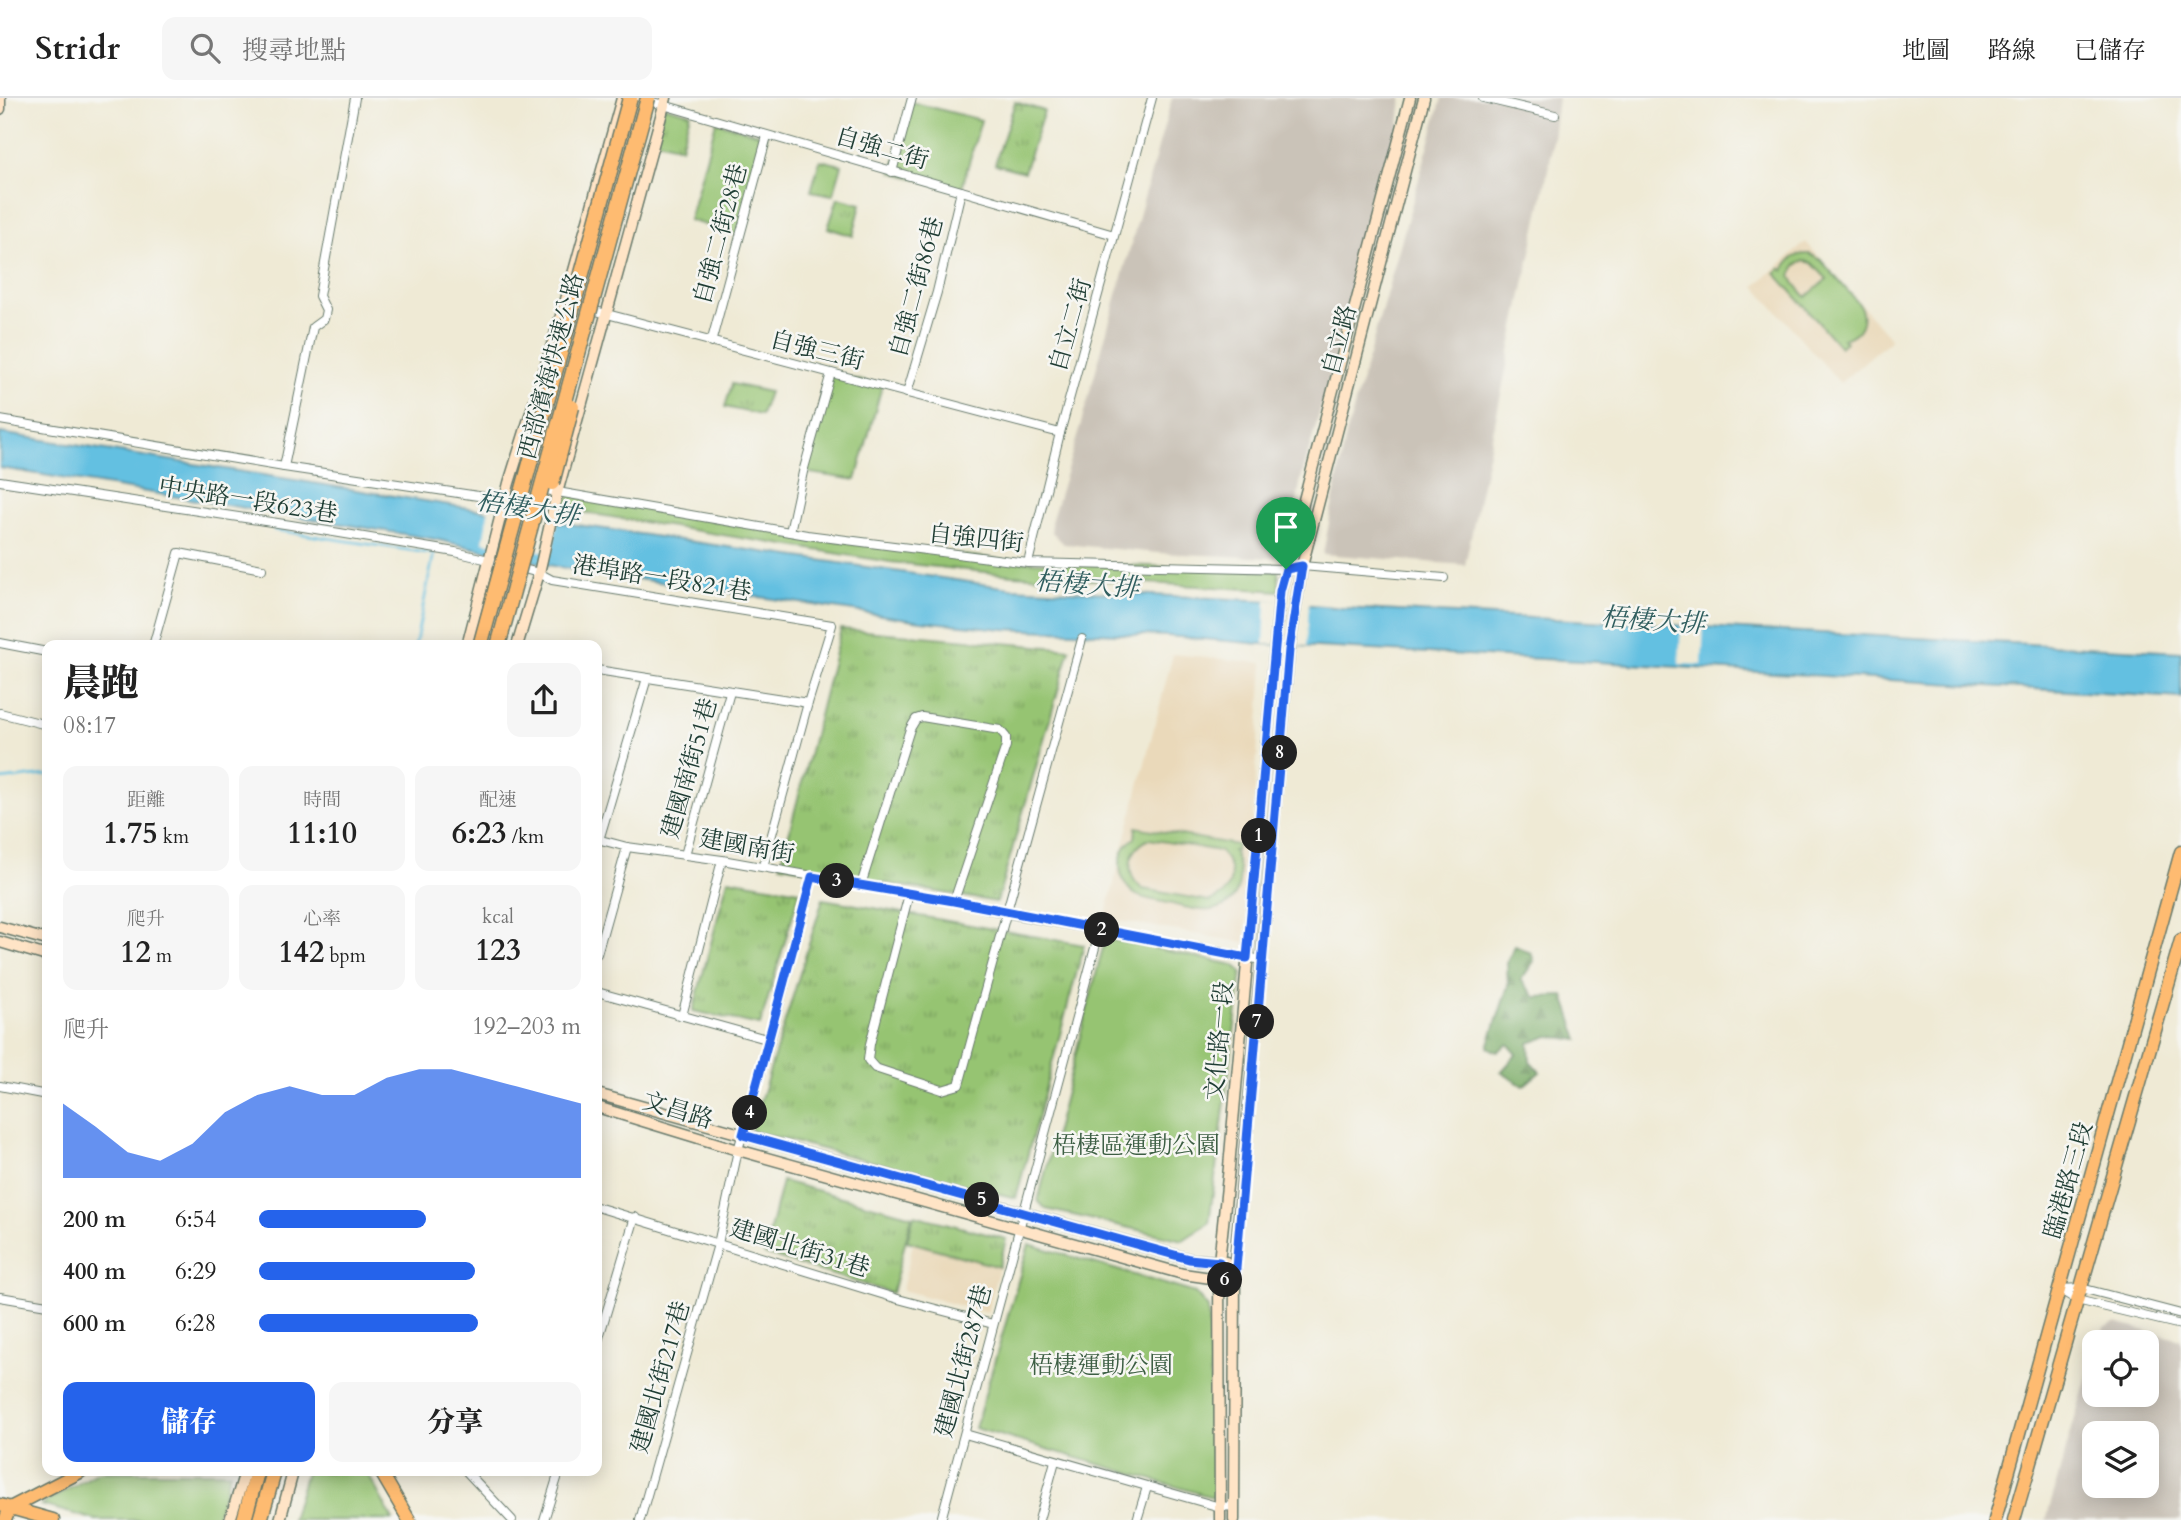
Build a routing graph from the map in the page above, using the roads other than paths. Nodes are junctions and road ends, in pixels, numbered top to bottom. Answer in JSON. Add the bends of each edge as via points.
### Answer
{"nodes":[{"id":1,"x":0,"y":98,"type":"edge"},
{"id":2,"x":355,"y":98,"type":"edge"},
{"id":3,"x":622,"y":98,"type":"edge"},
{"id":4,"x":630,"y":98,"type":"edge"},
{"id":5,"x":639,"y":98,"type":"edge"},
{"id":6,"x":648,"y":98,"type":"edge"},
{"id":7,"x":912,"y":98,"type":"edge"},
{"id":8,"x":1152,"y":98,"type":"edge"},
{"id":9,"x":1410,"y":98,"type":"edge"},
{"id":10,"x":1424,"y":98,"type":"edge"},
{"id":11,"x":1483,"y":98,"type":"edge"},
{"id":12,"x":665,"y":102,"type":"edge"},
{"id":13,"x":0,"y":108,"type":"edge"},
{"id":14,"x":1555,"y":115,"type":"dead end"},
{"id":15,"x":767,"y":136,"type":"junction"},
{"id":16,"x":892,"y":172,"type":"junction"},
{"id":17,"x":961,"y":191,"type":"junction"},
{"id":18,"x":1114,"y":235,"type":"junction"},
{"id":19,"x":565,"y":303,"type":"junction"},
{"id":20,"x":581,"y":307,"type":"junction"},
{"id":21,"x":608,"y":314,"type":"junction"},
{"id":22,"x":566,"y":328,"type":"junction"},
{"id":23,"x":584,"y":330,"type":"junction"},
{"id":24,"x":711,"y":343,"type":"junction"},
{"id":25,"x":831,"y":373,"type":"junction"},
{"id":26,"x":907,"y":393,"type":"junction"},
{"id":27,"x":0,"y":420,"type":"edge"},
{"id":28,"x":1060,"y":433,"type":"junction"},
{"id":29,"x":284,"y":467,"type":"junction"},
{"id":30,"x":0,"y":481,"type":"edge"},
{"id":31,"x":509,"y":482,"type":"junction"},
{"id":32,"x":531,"y":487,"type":"junction"},
{"id":33,"x":557,"y":493,"type":"junction"},
{"id":34,"x":505,"y":500,"type":"junction"},
{"id":35,"x":790,"y":532,"type":"junction"},
{"id":36,"x":489,"y":559,"type":"junction"},
{"id":37,"x":1028,"y":563,"type":"junction"},
{"id":38,"x":510,"y":566,"type":"junction"},
{"id":39,"x":1302,"y":566,"type":"junction"},
{"id":40,"x":262,"y":569,"type":"dead end"},
{"id":41,"x":1286,"y":569,"type":"junction"},
{"id":42,"x":540,"y":573,"type":"junction"},
{"id":43,"x":1444,"y":578,"type":"dead end"},
{"id":44,"x":1280,"y":591,"type":"joint"},
{"id":45,"x":1297,"y":593,"type":"joint"},
{"id":46,"x":1082,"y":639,"type":"dead end"},
{"id":47,"x":155,"y":640,"type":"edge"},
{"id":48,"x":469,"y":640,"type":"edge"},
{"id":49,"x":475,"y":640,"type":"edge"},
{"id":50,"x":482,"y":640,"type":"edge"},
{"id":51,"x":491,"y":640,"type":"edge"},
{"id":52,"x":500,"y":640,"type":"edge"},
{"id":53,"x":509,"y":640,"type":"edge"},
{"id":54,"x":519,"y":640,"type":"edge"},
{"id":55,"x":0,"y":643,"type":"edge"},
{"id":56,"x":42,"y":651,"type":"edge"},
{"id":57,"x":602,"y":671,"type":"edge"},
{"id":58,"x":647,"y":678,"type":"junction"},
{"id":59,"x":730,"y":692,"type":"junction"},
{"id":60,"x":808,"y":703,"type":"junction"},
{"id":61,"x":0,"y":713,"type":"edge"},
{"id":62,"x":42,"y":724,"type":"edge"},
{"id":63,"x":602,"y":826,"type":"edge"},
{"id":64,"x":602,"y":840,"type":"edge"},
{"id":65,"x":627,"y":847,"type":"junction"},
{"id":66,"x":2181,"y":852,"type":"edge"},
{"id":67,"x":685,"y":855,"type":"junction"},
{"id":68,"x":722,"y":860,"type":"junction"},
{"id":69,"x":763,"y":867,"type":"junction"},
{"id":70,"x":812,"y":877,"type":"junction"},
{"id":71,"x":861,"y":885,"type":"junction"},
{"id":72,"x":909,"y":894,"type":"junction"},
{"id":73,"x":954,"y":901,"type":"junction"},
{"id":74,"x":1005,"y":913,"type":"junction"},
{"id":75,"x":0,"y":927,"type":"edge"},
{"id":76,"x":1100,"y":929,"type":"junction"},
{"id":77,"x":602,"y":936,"type":"edge"},
{"id":78,"x":42,"y":939,"type":"edge"},
{"id":79,"x":2181,"y":940,"type":"edge"},
{"id":80,"x":0,"y":942,"type":"edge"},
{"id":81,"x":42,"y":955,"type":"edge"},
{"id":82,"x":1247,"y":958,"type":"junction"},
{"id":83,"x":1262,"y":960,"type":"junction"},
{"id":84,"x":602,"y":993,"type":"edge"},
{"id":85,"x":682,"y":1016,"type":"junction"},
{"id":86,"x":770,"y":1040,"type":"junction"},
{"id":87,"x":0,"y":1086,"type":"edge"},
{"id":88,"x":42,"y":1094,"type":"edge"},
{"id":89,"x":602,"y":1095,"type":"edge"},
{"id":90,"x":602,"y":1109,"type":"edge"},
{"id":91,"x":743,"y":1135,"type":"junction"},
{"id":92,"x":738,"y":1150,"type":"junction"},
{"id":93,"x":602,"y":1208,"type":"edge"},
{"id":94,"x":1024,"y":1212,"type":"junction"},
{"id":95,"x":635,"y":1217,"type":"junction"},
{"id":96,"x":1018,"y":1227,"type":"junction"},
{"id":97,"x":718,"y":1244,"type":"junction"},
{"id":98,"x":1219,"y":1262,"type":"junction"},
{"id":99,"x":1235,"y":1262,"type":"junction"},
{"id":100,"x":1219,"y":1279,"type":"junction"},
{"id":101,"x":1235,"y":1280,"type":"junction"},
{"id":102,"x":2059,"y":1289,"type":"junction"},
{"id":103,"x":2079,"y":1294,"type":"junction"},
{"id":104,"x":0,"y":1297,"type":"edge"},
{"id":105,"x":42,"y":1305,"type":"edge"},
{"id":106,"x":2181,"y":1314,"type":"edge"},
{"id":107,"x":993,"y":1324,"type":"junction"},
{"id":108,"x":2181,"y":1325,"type":"edge"},
{"id":109,"x":602,"y":1327,"type":"edge"},
{"id":110,"x":965,"y":1434,"type":"junction"},
{"id":111,"x":1055,"y":1461,"type":"junction"},
{"id":112,"x":72,"y":1476,"type":"edge"},
{"id":113,"x":244,"y":1476,"type":"edge"},
{"id":114,"x":256,"y":1476,"type":"edge"},
{"id":115,"x":273,"y":1476,"type":"edge"},
{"id":116,"x":292,"y":1476,"type":"edge"},
{"id":117,"x":383,"y":1476,"type":"edge"},
{"id":118,"x":471,"y":1476,"type":"edge"},
{"id":119,"x":558,"y":1476,"type":"edge"},
{"id":120,"x":1146,"y":1487,"type":"junction"},
{"id":121,"x":1234,"y":1506,"type":"junction"},
{"id":122,"x":1220,"y":1507,"type":"junction"},
{"id":123,"x":5,"y":1511,"type":"edge"},
{"id":124,"x":53,"y":1520,"type":"edge"},
{"id":125,"x":230,"y":1520,"type":"edge"},
{"id":126,"x":244,"y":1520,"type":"edge"},
{"id":127,"x":260,"y":1520,"type":"edge"},
{"id":128,"x":280,"y":1520,"type":"edge"},
{"id":129,"x":409,"y":1520,"type":"edge"},
{"id":130,"x":512,"y":1520,"type":"edge"},
{"id":131,"x":544,"y":1520,"type":"edge"},
{"id":132,"x":640,"y":1520,"type":"edge"},
{"id":133,"x":941,"y":1520,"type":"edge"},
{"id":134,"x":1039,"y":1520,"type":"edge"},
{"id":135,"x":1137,"y":1520,"type":"edge"},
{"id":136,"x":1220,"y":1520,"type":"edge"},
{"id":137,"x":1234,"y":1520,"type":"edge"},
{"id":138,"x":1995,"y":1520,"type":"edge"},
{"id":139,"x":2014,"y":1520,"type":"edge"}],
"edges":[{"from":1,"to":13,"type":"street"},
{"from":2,"to":29,"type":"street","via":[[318,296],[326,310],[324,319],[313,327]]},
{"from":3,"to":19,"type":"street"},
{"from":4,"to":22,"type":"highway","name":"西部濱海快速公路","bridge":true},
{"from":5,"to":12,"type":"street","name":"自強二街"},
{"from":5,"to":20,"type":"street"},
{"from":6,"to":23,"type":"highway","name":"西部濱海快速公路","bridge":true},
{"from":7,"to":16,"type":"street"},
{"from":8,"to":18,"type":"street","name":"自立二街"},
{"from":9,"to":41,"type":"street","name":"自立路"},
{"from":10,"to":39,"type":"street","name":"自立路"},
{"from":11,"to":14,"type":"street"},
{"from":12,"to":15,"type":"street","name":"自強二街"},
{"from":12,"to":21,"type":"street"},
{"from":15,"to":16,"type":"street","name":"自強二街"},
{"from":15,"to":24,"type":"street","name":"自強二街28巷"},
{"from":16,"to":17,"type":"street","name":"自強二街"},
{"from":17,"to":18,"type":"street","name":"自強二街"},
{"from":17,"to":26,"type":"street","name":"自強二街86巷"},
{"from":18,"to":28,"type":"street","name":"自立二街"},
{"from":19,"to":20,"type":"street","name":"自強三街"},
{"from":19,"to":31,"type":"street"},
{"from":20,"to":21,"type":"street","name":"自強三街"},
{"from":20,"to":32,"type":"street"},
{"from":21,"to":24,"type":"street","name":"自強三街"},
{"from":21,"to":33,"type":"street"},
{"from":22,"to":49,"type":"highway","bridge":true,"via":[[547,376]]},
{"from":22,"to":50,"type":"highway","name":"西部濱海快速公路","bridge":true},
{"from":23,"to":52,"type":"highway","name":"西部濱海快速公路","bridge":true},
{"from":23,"to":53,"type":"highway","bridge":true,"via":[[568,428]]},
{"from":24,"to":25,"type":"street","name":"自強三街"},
{"from":25,"to":26,"type":"street","name":"自強三街"},
{"from":25,"to":35,"type":"street"},
{"from":26,"to":28,"type":"street","name":"自強三街"},
{"from":27,"to":29,"type":"street"},
{"from":28,"to":37,"type":"street","name":"自立二街"},
{"from":29,"to":34,"type":"street"},
{"from":30,"to":36,"type":"street","name":"中央路一段623巷"},
{"from":31,"to":32,"type":"street","name":"自強四街"},
{"from":31,"to":34,"type":"street"},
{"from":32,"to":33,"type":"street","name":"自強四街"},
{"from":32,"to":38,"type":"street"},
{"from":33,"to":35,"type":"street","name":"自強四街"},
{"from":33,"to":42,"type":"street"},
{"from":34,"to":36,"type":"street"},
{"from":35,"to":37,"type":"street","name":"自強四街"},
{"from":36,"to":38,"type":"street","name":"港埠路一段821巷"},
{"from":36,"to":48,"type":"street"},
{"from":37,"to":41,"type":"street","name":"自強四街"},
{"from":38,"to":42,"type":"street","name":"港埠路一段821巷"},
{"from":38,"to":51,"type":"street"},
{"from":39,"to":41,"type":"street","name":"自強四街"},
{"from":39,"to":43,"type":"street","name":"自強四街"},
{"from":39,"to":45,"type":"street","name":"自立路"},
{"from":40,"to":47,"type":"street","via":[[179,553]]},
{"from":41,"to":44,"type":"street","name":"自立路"},
{"from":42,"to":54,"type":"street"},
{"from":42,"to":60,"type":"street","name":"港埠路一段821巷","via":[[552,580],[832,625]]},
{"from":44,"to":82,"type":"street","name":"文化路一段"},
{"from":45,"to":83,"type":"street","name":"文化路一段"},
{"from":46,"to":74,"type":"street"},
{"from":55,"to":56,"type":"street"},
{"from":57,"to":58,"type":"street"},
{"from":58,"to":59,"type":"street"},
{"from":58,"to":63,"type":"street"},
{"from":59,"to":60,"type":"street"},
{"from":59,"to":67,"type":"street","name":"建國南街51巷"},
{"from":60,"to":69,"type":"street"},
{"from":61,"to":62,"type":"street"},
{"from":64,"to":65,"type":"street","name":"建國南街"},
{"from":65,"to":67,"type":"street","name":"建國南街"},
{"from":65,"to":77,"type":"street"},
{"from":66,"to":102,"type":"main road","name":"臨港路三段"},
{"from":67,"to":68,"type":"street","name":"建國南街"},
{"from":68,"to":69,"type":"street","name":"建國南街"},
{"from":68,"to":85,"type":"street"},
{"from":69,"to":70,"type":"street","name":"建國南街"},
{"from":70,"to":71,"type":"street","name":"建國南街"},
{"from":70,"to":86,"type":"street","name":"建國北街217巷"},
{"from":71,"to":72,"type":"street","name":"建國南街"},
{"from":71,"to":73,"type":"street","via":[[916,719],[1000,730],[1006,746]]},
{"from":72,"to":73,"type":"street","name":"建國南街"},
{"from":72,"to":74,"type":"street","via":[[868,1060],[875,1068],[942,1090],[959,1085]]},
{"from":73,"to":74,"type":"street","name":"建國南街"},
{"from":74,"to":76,"type":"street","name":"建國南街"},
{"from":75,"to":78,"type":"street"},
{"from":76,"to":82,"type":"street","name":"建國南街"},
{"from":76,"to":94,"type":"street","name":"建國北街287巷"},
{"from":79,"to":103,"type":"main road","name":"臨港路三段"},
{"from":80,"to":81,"type":"street"},
{"from":82,"to":83,"type":"street","name":"建國南街"},
{"from":82,"to":98,"type":"street","name":"文化路一段"},
{"from":83,"to":99,"type":"street","name":"文化路一段"},
{"from":84,"to":85,"type":"street"},
{"from":85,"to":86,"type":"street"},
{"from":86,"to":91,"type":"street","name":"建國北街217巷"},
{"from":87,"to":88,"type":"street"},
{"from":89,"to":91,"type":"street","name":"文昌路"},
{"from":90,"to":92,"type":"street","name":"文昌路"},
{"from":91,"to":92,"type":"street","name":"建國北街217巷"},
{"from":91,"to":94,"type":"street","name":"文昌路"},
{"from":92,"to":96,"type":"street","name":"文昌路"},
{"from":92,"to":97,"type":"street","name":"建國北街217巷"},
{"from":93,"to":95,"type":"street","name":"建國北街31巷"},
{"from":94,"to":96,"type":"street","name":"建國北街287巷"},
{"from":94,"to":98,"type":"street","name":"文昌路","via":[[1189,1259]]},
{"from":95,"to":97,"type":"street","name":"建國北街31巷"},
{"from":95,"to":109,"type":"street"},
{"from":96,"to":100,"type":"street","name":"文昌路","via":[[1184,1275]]},
{"from":96,"to":107,"type":"street","name":"建國北街287巷"},
{"from":97,"to":107,"type":"street","name":"建國北街31巷"},
{"from":97,"to":132,"type":"street","name":"建國北街217巷"},
{"from":98,"to":99,"type":"street","name":"文昌路"},
{"from":98,"to":100,"type":"street","name":"文化路一段"},
{"from":99,"to":101,"type":"street","name":"文化路一段"},
{"from":100,"to":101,"type":"street","name":"文昌路"},
{"from":100,"to":122,"type":"street","name":"文化路一段"},
{"from":101,"to":121,"type":"street","name":"文化路一段"},
{"from":102,"to":103,"type":"street"},
{"from":102,"to":138,"type":"main road","name":"臨港路三段"},
{"from":103,"to":106,"type":"street"},
{"from":103,"to":108,"type":"street"},
{"from":103,"to":139,"type":"main road","name":"臨港路三段"},
{"from":104,"to":105,"type":"street"},
{"from":107,"to":110,"type":"street","name":"建國北街287巷"},
{"from":110,"to":111,"type":"street"},
{"from":110,"to":133,"type":"street","name":"建國北街287巷"},
{"from":111,"to":120,"type":"street"},
{"from":111,"to":134,"type":"street"},
{"from":112,"to":123,"type":"main road"},
{"from":113,"to":125,"type":"street"},
{"from":114,"to":126,"type":"highway"},
{"from":115,"to":127,"type":"highway"},
{"from":116,"to":128,"type":"street"},
{"from":117,"to":129,"type":"main road"},
{"from":118,"to":130,"type":"street"},
{"from":119,"to":131,"type":"street"},
{"from":120,"to":122,"type":"street"},
{"from":120,"to":135,"type":"street"},
{"from":121,"to":122,"type":"street"},
{"from":121,"to":137,"type":"street","name":"文化路一段"},
{"from":122,"to":136,"type":"street","name":"文化路一段"},
{"from":123,"to":124,"type":"main road"}]}
